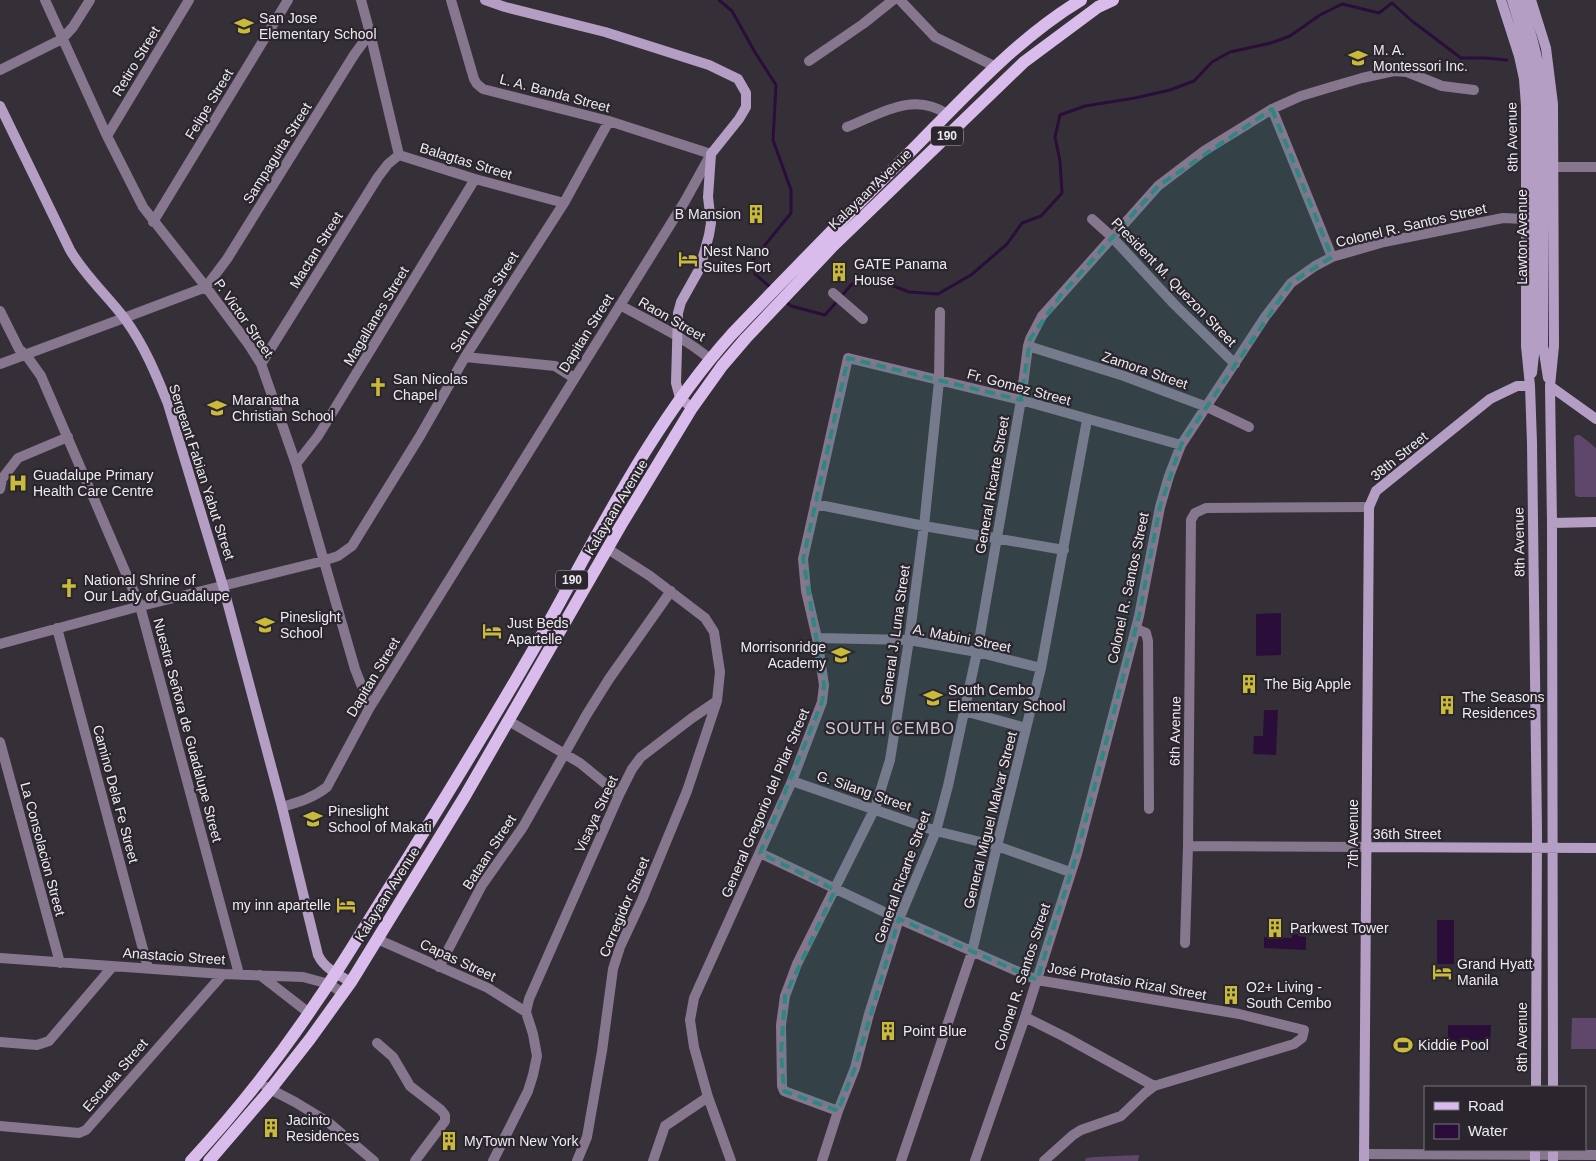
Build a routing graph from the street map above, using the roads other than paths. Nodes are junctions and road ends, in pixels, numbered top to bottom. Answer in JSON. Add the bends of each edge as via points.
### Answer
{"nodes":[{"id":1,"x":46,"y":0,"type":"edge"},
{"id":2,"x":90,"y":0,"type":"edge"},
{"id":3,"x":189,"y":0,"type":"edge"},
{"id":4,"x":288,"y":0,"type":"edge"},
{"id":5,"x":361,"y":0,"type":"edge"},
{"id":6,"x":451,"y":0,"type":"edge"},
{"id":7,"x":486,"y":0,"type":"edge"},
{"id":8,"x":893,"y":0,"type":"edge"},
{"id":9,"x":900,"y":0,"type":"edge"},
{"id":10,"x":1081,"y":0,"type":"edge"},
{"id":11,"x":1113,"y":0,"type":"edge"},
{"id":12,"x":1512,"y":0,"type":"edge"},
{"id":13,"x":1521,"y":0,"type":"edge"},
{"id":14,"x":1531,"y":0,"type":"edge"},
{"id":15,"x":1504,"y":3,"type":"edge"},
{"id":16,"x":370,"y":32,"type":"junction"},
{"id":17,"x":62,"y":39,"type":"junction"},
{"id":18,"x":809,"y":62,"type":"dead end"},
{"id":19,"x":996,"y":67,"type":"junction"},
{"id":20,"x":0,"y":70,"type":"edge"},
{"id":21,"x":1474,"y":90,"type":"dead end"},
{"id":22,"x":0,"y":106,"type":"edge"},
{"id":23,"x":1272,"y":108,"type":"junction"},
{"id":24,"x":948,"y":114,"type":"junction"},
{"id":25,"x":609,"y":121,"type":"junction"},
{"id":26,"x":847,"y":127,"type":"dead end"},
{"id":27,"x":107,"y":136,"type":"junction"},
{"id":28,"x":1540,"y":142,"type":"junction"},
{"id":29,"x":711,"y":154,"type":"junction"},
{"id":30,"x":400,"y":155,"type":"junction"},
{"id":31,"x":1553,"y":167,"type":"junction"},
{"id":32,"x":1596,"y":167,"type":"edge"},
{"id":33,"x":475,"y":179,"type":"junction"},
{"id":34,"x":564,"y":203,"type":"junction"},
{"id":35,"x":1092,"y":219,"type":"dead end"},
{"id":36,"x":1526,"y":219,"type":"junction"},
{"id":37,"x":154,"y":222,"type":"junction"},
{"id":38,"x":1112,"y":238,"type":"junction"},
{"id":39,"x":1332,"y":257,"type":"junction"},
{"id":40,"x":790,"y":283,"type":"junction"},
{"id":41,"x":206,"y":286,"type":"junction"},
{"id":42,"x":834,"y":293,"type":"dead end"},
{"id":43,"x":620,"y":305,"type":"junction"},
{"id":44,"x":0,"y":312,"type":"edge"},
{"id":45,"x":940,"y":312,"type":"dead end"},
{"id":46,"x":124,"y":318,"type":"junction"},
{"id":47,"x":863,"y":319,"type":"dead end"},
{"id":48,"x":677,"y":335,"type":"junction"},
{"id":49,"x":1028,"y":346,"type":"junction"},
{"id":50,"x":26,"y":355,"type":"junction"},
{"id":51,"x":466,"y":357,"type":"junction"},
{"id":52,"x":710,"y":358,"type":"junction"},
{"id":53,"x":848,"y":358,"type":"joint"},
{"id":54,"x":0,"y":364,"type":"edge"},
{"id":55,"x":261,"y":364,"type":"junction"},
{"id":56,"x":1235,"y":364,"type":"junction"},
{"id":57,"x":574,"y":378,"type":"junction"},
{"id":58,"x":939,"y":381,"type":"junction"},
{"id":59,"x":1530,"y":386,"type":"junction"},
{"id":60,"x":1550,"y":386,"type":"junction"},
{"id":61,"x":680,"y":398,"type":"junction"},
{"id":62,"x":1021,"y":400,"type":"junction"},
{"id":63,"x":1207,"y":407,"type":"junction"},
{"id":64,"x":692,"y":408,"type":"junction"},
{"id":65,"x":1596,"y":419,"type":"edge"},
{"id":66,"x":1087,"y":420,"type":"junction"},
{"id":67,"x":1249,"y":427,"type":"dead end"},
{"id":68,"x":68,"y":437,"type":"junction"},
{"id":69,"x":1181,"y":444,"type":"junction"},
{"id":70,"x":296,"y":464,"type":"junction"},
{"id":71,"x":0,"y":489,"type":"edge"},
{"id":72,"x":815,"y":504,"type":"junction"},
{"id":73,"x":1369,"y":507,"type":"junction"},
{"id":74,"x":1596,"y":522,"type":"edge"},
{"id":75,"x":1552,"y":523,"type":"junction"},
{"id":76,"x":924,"y":526,"type":"junction"},
{"id":77,"x":996,"y":538,"type":"junction"},
{"id":78,"x":608,"y":549,"type":"junction"},
{"id":79,"x":1064,"y":550,"type":"junction"},
{"id":80,"x":323,"y":561,"type":"junction"},
{"id":81,"x":224,"y":586,"type":"junction"},
{"id":82,"x":671,"y":591,"type":"junction"},
{"id":83,"x":140,"y":606,"type":"junction"},
{"id":84,"x":57,"y":628,"type":"junction"},
{"id":85,"x":1136,"y":628,"type":"junction"},
{"id":86,"x":817,"y":638,"type":"junction"},
{"id":87,"x":909,"y":640,"type":"junction"},
{"id":88,"x":0,"y":644,"type":"edge"},
{"id":89,"x":976,"y":652,"type":"junction"},
{"id":90,"x":1041,"y":668,"type":"junction"},
{"id":91,"x":716,"y":700,"type":"junction"},
{"id":92,"x":370,"y":707,"type":"junction"},
{"id":93,"x":964,"y":711,"type":"junction"},
{"id":94,"x":509,"y":721,"type":"junction"},
{"id":95,"x":1026,"y":728,"type":"junction"},
{"id":96,"x":0,"y":742,"type":"edge"},
{"id":97,"x":564,"y":754,"type":"junction"},
{"id":98,"x":792,"y":781,"type":"junction"},
{"id":99,"x":619,"y":795,"type":"junction"},
{"id":100,"x":282,"y":807,"type":"junction"},
{"id":101,"x":875,"y":808,"type":"junction"},
{"id":102,"x":1149,"y":808,"type":"dead end"},
{"id":103,"x":936,"y":830,"type":"junction"},
{"id":104,"x":996,"y":846,"type":"junction"},
{"id":105,"x":1188,"y":846,"type":"junction"},
{"id":106,"x":1366,"y":847,"type":"junction"},
{"id":107,"x":1537,"y":848,"type":"junction"},
{"id":108,"x":1553,"y":848,"type":"junction"},
{"id":109,"x":1596,"y":848,"type":"edge"},
{"id":110,"x":760,"y":853,"type":"junction"},
{"id":111,"x":1070,"y":872,"type":"junction"},
{"id":112,"x":835,"y":890,"type":"junction"},
{"id":113,"x":899,"y":919,"type":"junction"},
{"id":114,"x":377,"y":939,"type":"junction"},
{"id":115,"x":1185,"y":943,"type":"dead end"},
{"id":116,"x":972,"y":952,"type":"junction"},
{"id":117,"x":0,"y":958,"type":"edge"},
{"id":118,"x":60,"y":963,"type":"junction"},
{"id":119,"x":113,"y":966,"type":"junction"},
{"id":120,"x":439,"y":967,"type":"junction"},
{"id":121,"x":148,"y":968,"type":"junction"},
{"id":122,"x":223,"y":974,"type":"junction"},
{"id":123,"x":239,"y":974,"type":"junction"},
{"id":124,"x":260,"y":975,"type":"junction"},
{"id":125,"x":332,"y":978,"type":"junction"},
{"id":126,"x":1038,"y":980,"type":"junction"},
{"id":127,"x":351,"y":982,"type":"junction"},
{"id":128,"x":343,"y":993,"type":"junction"},
{"id":129,"x":526,"y":1012,"type":"junction"},
{"id":130,"x":309,"y":1013,"type":"junction"},
{"id":131,"x":1025,"y":1017,"type":"junction"},
{"id":132,"x":0,"y":1042,"type":"edge"},
{"id":133,"x":377,"y":1043,"type":"dead end"},
{"id":134,"x":258,"y":1083,"type":"junction"},
{"id":135,"x":1154,"y":1086,"type":"junction"},
{"id":136,"x":1536,"y":1086,"type":"edge"},
{"id":137,"x":1553,"y":1086,"type":"edge"},
{"id":138,"x":270,"y":1090,"type":"junction"},
{"id":139,"x":708,"y":1097,"type":"junction"},
{"id":140,"x":838,"y":1111,"type":"junction"},
{"id":141,"x":0,"y":1126,"type":"edge"},
{"id":142,"x":1535,"y":1155,"type":"edge"},
{"id":143,"x":1553,"y":1155,"type":"edge"},
{"id":144,"x":1596,"y":1155,"type":"edge"},
{"id":145,"x":1364,"y":1158,"type":"edge"},
{"id":146,"x":191,"y":1161,"type":"edge"},
{"id":147,"x":209,"y":1161,"type":"edge"},
{"id":148,"x":374,"y":1161,"type":"edge"},
{"id":149,"x":415,"y":1161,"type":"edge"},
{"id":150,"x":493,"y":1161,"type":"edge"},
{"id":151,"x":578,"y":1161,"type":"edge"},
{"id":152,"x":653,"y":1161,"type":"edge"},
{"id":153,"x":731,"y":1161,"type":"edge"},
{"id":154,"x":822,"y":1161,"type":"edge"},
{"id":155,"x":901,"y":1161,"type":"edge"},
{"id":156,"x":975,"y":1161,"type":"edge"},
{"id":157,"x":1044,"y":1161,"type":"edge"}],
"edges":[{"from":1,"to":17,"type":"street","name":"P. Victor Street"},
{"from":2,"to":17,"type":"street"},
{"from":3,"to":27,"type":"street","name":"Retiro Street"},
{"from":4,"to":37,"type":"street","name":"Felipe Street"},
{"from":5,"to":16,"type":"street","name":"Balagtas Street"},
{"from":6,"to":25,"type":"street","name":"L. A. Banda Street","via":[[474,79],[483,89]]},
{"from":7,"to":29,"type":"street","name":"Dapitan Street","via":[[605,32],[710,65],[738,79],[746,92],[746,107]]},
{"from":8,"to":18,"type":"street"},
{"from":9,"to":19,"type":"street","via":[[936,37]]},
{"from":10,"to":19,"type":"main road","name":"Kalayaan Avenue","number":"190","via":[[1025,40]]},
{"from":11,"to":40,"type":"main road","name":"Kalayaan Avenue","number":"190","via":[[1098,7],[1024,62],[833,246]]},
{"from":12,"to":28,"type":"street","name":"Lawton Avenue","via":[[1533,78]]},
{"from":13,"to":28,"type":"street","name":"Lawton Avenue","via":[[1542,76],[1544,105]]},
{"from":14,"to":31,"type":"street","via":[[1546,48],[1550,74]]},
{"from":15,"to":36,"type":"street","name":"8th Avenue","via":[[1524,79]]},
{"from":16,"to":30,"type":"street","name":"Balagtas Street"},
{"from":16,"to":41,"type":"street","name":"Sampaguita Street"},
{"from":17,"to":20,"type":"street"},
{"from":17,"to":27,"type":"street","name":"P. Victor Street"},
{"from":19,"to":24,"type":"main road","name":"Kalayaan Avenue","number":"190"},
{"from":21,"to":23,"type":"street","name":"General Ricarte Street","via":[[1442,86],[1408,72],[1394,71],[1324,89]]},
{"from":22,"to":46,"type":"street","name":"Sergeant Fabian Yabut Street","via":[[78,265]]},
{"from":23,"to":38,"type":"street","name":"General Ricarte Street","via":[[1158,186]]},
{"from":23,"to":39,"type":"street"},
{"from":24,"to":26,"type":"street","via":[[928,104],[913,103],[900,105]]},
{"from":24,"to":40,"type":"main road","name":"Kalayaan Avenue","number":"190"},
{"from":25,"to":29,"type":"street","name":"L. A. Banda Street"},
{"from":25,"to":34,"type":"street","name":"San Nicolas Street"},
{"from":27,"to":37,"type":"street","name":"P. Victor Street"},
{"from":28,"to":59,"type":"street","name":"Lawton Avenue","via":[[1535,358]]},
{"from":28,"to":60,"type":"street","name":"Lawton Avenue","via":[[1543,346]]},
{"from":29,"to":43,"type":"street","name":"Dapitan Street"},
{"from":29,"to":48,"type":"street","via":[[710,235],[700,268],[681,302]]},
{"from":30,"to":33,"type":"street","name":"Balagtas Street"},
{"from":30,"to":55,"type":"street","name":"Mactan Street","via":[[378,177]]},
{"from":31,"to":32,"type":"street"},
{"from":31,"to":60,"type":"street","via":[[1554,346]]},
{"from":33,"to":34,"type":"street","name":"Balagtas Street"},
{"from":33,"to":70,"type":"street","name":"Magallanes Street","via":[[318,436]]},
{"from":34,"to":51,"type":"street","name":"San Nicolas Street"},
{"from":35,"to":38,"type":"street","name":"President M. Quezon Street"},
{"from":36,"to":39,"type":"street","name":"Colonel R. Santos Street","via":[[1503,218],[1445,229]]},
{"from":36,"to":59,"type":"street","name":"8th Avenue","via":[[1526,346]]},
{"from":37,"to":41,"type":"street","name":"P. Victor Street"},
{"from":38,"to":49,"type":"street","name":"General Ricarte Street","via":[[1042,316]]},
{"from":38,"to":56,"type":"street","name":"President M. Quezon Street"},
{"from":39,"to":56,"type":"street","name":"Colonel R. Santos Street","via":[[1291,283]]},
{"from":40,"to":52,"type":"main road","name":"Kalayaan Avenue","number":"190","via":[[761,304]]},
{"from":40,"to":64,"type":"main road","name":"Kalayaan Avenue","number":"190"},
{"from":41,"to":46,"type":"street"},
{"from":41,"to":55,"type":"street","name":"P. Victor Street"},
{"from":42,"to":47,"type":"street"},
{"from":43,"to":48,"type":"street","name":"Raon Street"},
{"from":43,"to":57,"type":"street","name":"Dapitan Street"},
{"from":44,"to":50,"type":"street","name":"Nuestra Señora de Guadalupe Street","via":[[19,349]]},
{"from":45,"to":58,"type":"street","name":"General J. Luna Street"},
{"from":46,"to":50,"type":"street"},
{"from":46,"to":81,"type":"street","name":"Sergeant Fabian Yabut Street","via":[[143,348],[168,404]]},
{"from":48,"to":52,"type":"street","name":"Raon Street"},
{"from":48,"to":61,"type":"street","via":[[676,383]]},
{"from":49,"to":62,"type":"street","name":"General Ricarte Street"},
{"from":49,"to":63,"type":"street","name":"Zamora Street","via":[[1124,376]]},
{"from":50,"to":54,"type":"street"},
{"from":50,"to":68,"type":"street","name":"Nuestra Señora de Guadalupe Street","via":[[41,376]]},
{"from":51,"to":57,"type":"street","via":[[555,366]]},
{"from":51,"to":80,"type":"street","name":"San Nicolas Street","via":[[352,546]]},
{"from":52,"to":61,"type":"main road","name":"Kalayaan Avenue","number":"190"},
{"from":53,"to":58,"type":"street","name":"Fr. Gomez Street"},
{"from":53,"to":72,"type":"street","name":"General Gregorio del Pilar Street"},
{"from":55,"to":70,"type":"street","name":"P. Victor Street"},
{"from":56,"to":63,"type":"street","name":"Colonel R. Santos Street"},
{"from":57,"to":92,"type":"street","name":"Dapitan Street"},
{"from":58,"to":62,"type":"street","name":"Fr. Gomez Street"},
{"from":58,"to":76,"type":"street","name":"General J. Luna Street"},
{"from":59,"to":73,"type":"street","name":"38th Street","via":[[1517,386],[1490,399],[1376,491]]},
{"from":59,"to":107,"type":"street","name":"8th Avenue"},
{"from":60,"to":65,"type":"street"},
{"from":60,"to":75,"type":"street"},
{"from":61,"to":64,"type":"street"},
{"from":61,"to":125,"type":"main road","name":"Kalayaan Avenue","number":"190","via":[[467,764]]},
{"from":62,"to":66,"type":"street","name":"Fr. Gomez Street"},
{"from":62,"to":77,"type":"street","name":"General Ricarte Street"},
{"from":63,"to":67,"type":"street","name":"Zamora Street"},
{"from":63,"to":69,"type":"street","name":"Colonel R. Santos Street"},
{"from":64,"to":78,"type":"main road","name":"Kalayaan Avenue","number":"190"},
{"from":66,"to":69,"type":"street","name":"Fr. Gomez Street"},
{"from":66,"to":79,"type":"street","name":"General Miguel Malvar Street"},
{"from":68,"to":71,"type":"street","via":[[18,458],[2,479]]},
{"from":68,"to":83,"type":"street","name":"Nuestra Señora de Guadalupe Street"},
{"from":69,"to":85,"type":"street","name":"Colonel R. Santos Street","via":[[1160,507]]},
{"from":70,"to":80,"type":"street","name":"P. Victor Street"},
{"from":72,"to":76,"type":"street"},
{"from":72,"to":86,"type":"street","name":"General Gregorio del Pilar Street","via":[[803,563]]},
{"from":73,"to":105,"type":"street","name":"6th Avenue","via":[[1206,508],[1191,520]]},
{"from":73,"to":106,"type":"street","name":"7th Avenue"},
{"from":74,"to":75,"type":"street"},
{"from":75,"to":108,"type":"street"},
{"from":76,"to":77,"type":"street"},
{"from":76,"to":87,"type":"street","name":"General J. Luna Street"},
{"from":77,"to":79,"type":"street"},
{"from":77,"to":89,"type":"street","name":"General Ricarte Street"},
{"from":78,"to":82,"type":"street"},
{"from":78,"to":94,"type":"main road","name":"Kalayaan Avenue","number":"190"},
{"from":79,"to":90,"type":"street","name":"General Miguel Malvar Street"},
{"from":80,"to":81,"type":"street","name":"San Nicolas Street"},
{"from":80,"to":92,"type":"street","name":"P. Victor Street","via":[[352,660]]},
{"from":81,"to":83,"type":"street","name":"San Nicolas Street"},
{"from":81,"to":100,"type":"street","name":"Sergeant Fabian Yabut Street"},
{"from":82,"to":91,"type":"street","via":[[705,618],[714,632],[720,672]]},
{"from":82,"to":97,"type":"street","name":"Bataan Street","via":[[609,679]]},
{"from":83,"to":84,"type":"street","name":"San Nicolas Street"},
{"from":83,"to":123,"type":"street","name":"Nuestra Señora de Guadalupe Street"},
{"from":84,"to":88,"type":"street","name":"San Nicolas Street"},
{"from":84,"to":121,"type":"street","name":"Camino Dela Fe Street"},
{"from":85,"to":102,"type":"street","via":[[1146,633],[1148,641]]},
{"from":85,"to":111,"type":"street","name":"Colonel R. Santos Street"},
{"from":86,"to":87,"type":"street","name":"A. Mabini Street"},
{"from":86,"to":98,"type":"street","name":"General Gregorio del Pilar Street","via":[[824,686],[822,702]]},
{"from":87,"to":89,"type":"street","name":"A. Mabini Street"},
{"from":87,"to":101,"type":"street","name":"General J. Luna Street","via":[[890,760]]},
{"from":89,"to":90,"type":"street","name":"A. Mabini Street"},
{"from":89,"to":93,"type":"street","name":"General Ricarte Street"},
{"from":90,"to":95,"type":"street","name":"General Miguel Malvar Street"},
{"from":91,"to":99,"type":"street","name":"Visaya Street","via":[[641,758]]},
{"from":91,"to":151,"type":"street","name":"Corregidor Street","via":[[687,791],[613,969],[587,1137]]},
{"from":92,"to":100,"type":"street","name":"Dapitan Street","via":[[326,787],[316,796]]},
{"from":93,"to":95,"type":"street"},
{"from":93,"to":103,"type":"street","name":"General Ricarte Street"},
{"from":94,"to":97,"type":"street"},
{"from":94,"to":114,"type":"main road","name":"Kalayaan Avenue","number":"190"},
{"from":95,"to":104,"type":"street","name":"General Miguel Malvar Street"},
{"from":96,"to":118,"type":"street","name":"La Consolacion Street"},
{"from":97,"to":99,"type":"street"},
{"from":97,"to":120,"type":"street","name":"Bataan Street","via":[[523,826],[482,885]]},
{"from":98,"to":101,"type":"street","name":"G. Silang Street"},
{"from":98,"to":110,"type":"street","name":"General Gregorio del Pilar Street"},
{"from":99,"to":129,"type":"street","name":"Visaya Street","via":[[528,999]]},
{"from":100,"to":125,"type":"street","name":"Sergeant Fabian Yabut Street","via":[[318,955]]},
{"from":101,"to":103,"type":"street","name":"G. Silang Street"},
{"from":101,"to":112,"type":"street","name":"General J. Luna Street"},
{"from":103,"to":104,"type":"street","name":"G. Silang Street"},
{"from":103,"to":113,"type":"street","name":"General Ricarte Street"},
{"from":104,"to":111,"type":"street","name":"G. Silang Street"},
{"from":104,"to":116,"type":"street","name":"General Miguel Malvar Street"},
{"from":105,"to":106,"type":"street","name":"36th Street"},
{"from":105,"to":115,"type":"street","name":"6th Avenue"},
{"from":106,"to":107,"type":"street","name":"36th Street"},
{"from":106,"to":145,"type":"street","name":"7th Avenue"},
{"from":107,"to":108,"type":"street","name":"36th Street"},
{"from":107,"to":136,"type":"street","name":"8th Avenue"},
{"from":108,"to":109,"type":"street","name":"36th Street"},
{"from":108,"to":137,"type":"street"},
{"from":110,"to":112,"type":"street","name":"José Protasio Rizal Street"},
{"from":110,"to":139,"type":"street","name":"General Gregorio del Pilar Street","via":[[694,998],[690,1020]]},
{"from":111,"to":126,"type":"street","name":"Colonel R. Santos Street"},
{"from":112,"to":113,"type":"street","name":"José Protasio Rizal Street"},
{"from":112,"to":140,"type":"street","name":"General J. Luna Street","via":[[797,964],[785,996],[781,1053],[784,1091]]},
{"from":113,"to":116,"type":"street","name":"José Protasio Rizal Street"},
{"from":113,"to":140,"type":"street","name":"General Ricarte Street","via":[[855,1068]]},
{"from":114,"to":120,"type":"street","name":"Capas Street"},
{"from":114,"to":127,"type":"main road","name":"Kalayaan Avenue","number":"190"},
{"from":116,"to":126,"type":"street","name":"José Protasio Rizal Street"},
{"from":116,"to":155,"type":"street","name":"General Miguel Malvar Street"},
{"from":117,"to":118,"type":"street","name":"Anastacio Street"},
{"from":118,"to":119,"type":"street","name":"Anastacio Street"},
{"from":119,"to":121,"type":"street","name":"Anastacio Street"},
{"from":119,"to":132,"type":"street","via":[[49,1041],[38,1044]]},
{"from":120,"to":129,"type":"street","name":"Capas Street","via":[[488,988]]},
{"from":121,"to":122,"type":"street","name":"Anastacio Street"},
{"from":122,"to":123,"type":"street","name":"Anastacio Street"},
{"from":122,"to":141,"type":"street","name":"Escuela Street","via":[[86,1130],[79,1133]]},
{"from":123,"to":124,"type":"street","name":"Anastacio Street"},
{"from":124,"to":125,"type":"street","name":"Anastacio Street"},
{"from":124,"to":130,"type":"street"},
{"from":125,"to":127,"type":"street","name":"Sergeant Fabian Yabut Street"},
{"from":125,"to":128,"type":"street","name":"Anastacio Street"},
{"from":125,"to":130,"type":"main road","name":"Kalayaan Avenue","number":"190"},
{"from":126,"to":131,"type":"street","name":"Colonel R. Santos Street"},
{"from":126,"to":135,"type":"street","name":"José Protasio Rizal Street","via":[[1239,1014],[1304,1030],[1302,1038],[1294,1044]]},
{"from":127,"to":128,"type":"main road","name":"Kalayaan Avenue","number":"190"},
{"from":128,"to":138,"type":"main road","name":"Kalayaan Avenue","number":"190"},
{"from":129,"to":150,"type":"street","via":[[536,1045],[532,1075],[528,1091]]},
{"from":130,"to":134,"type":"main road","name":"Kalayaan Avenue","number":"190"},
{"from":131,"to":135,"type":"street"},
{"from":131,"to":156,"type":"street","name":"Colonel R. Santos Street"},
{"from":133,"to":149,"type":"street","via":[[393,1057],[410,1086],[445,1115],[445,1121]]},
{"from":134,"to":138,"type":"street"},
{"from":134,"to":146,"type":"main road","name":"Kalayaan Avenue","number":"190"},
{"from":135,"to":157,"type":"street","via":[[1121,1116],[1081,1130]]},
{"from":138,"to":147,"type":"main road","name":"Kalayaan Avenue","number":"190"},
{"from":138,"to":148,"type":"street","via":[[328,1122]]},
{"from":139,"to":152,"type":"street","via":[[665,1126]]},
{"from":139,"to":153,"type":"street","name":"General Gregorio del Pilar Street"},
{"from":140,"to":154,"type":"street","name":"General Ricarte Street"},
{"from":142,"to":143,"type":"street"},
{"from":142,"to":145,"type":"street"},
{"from":143,"to":144,"type":"street"}]}
